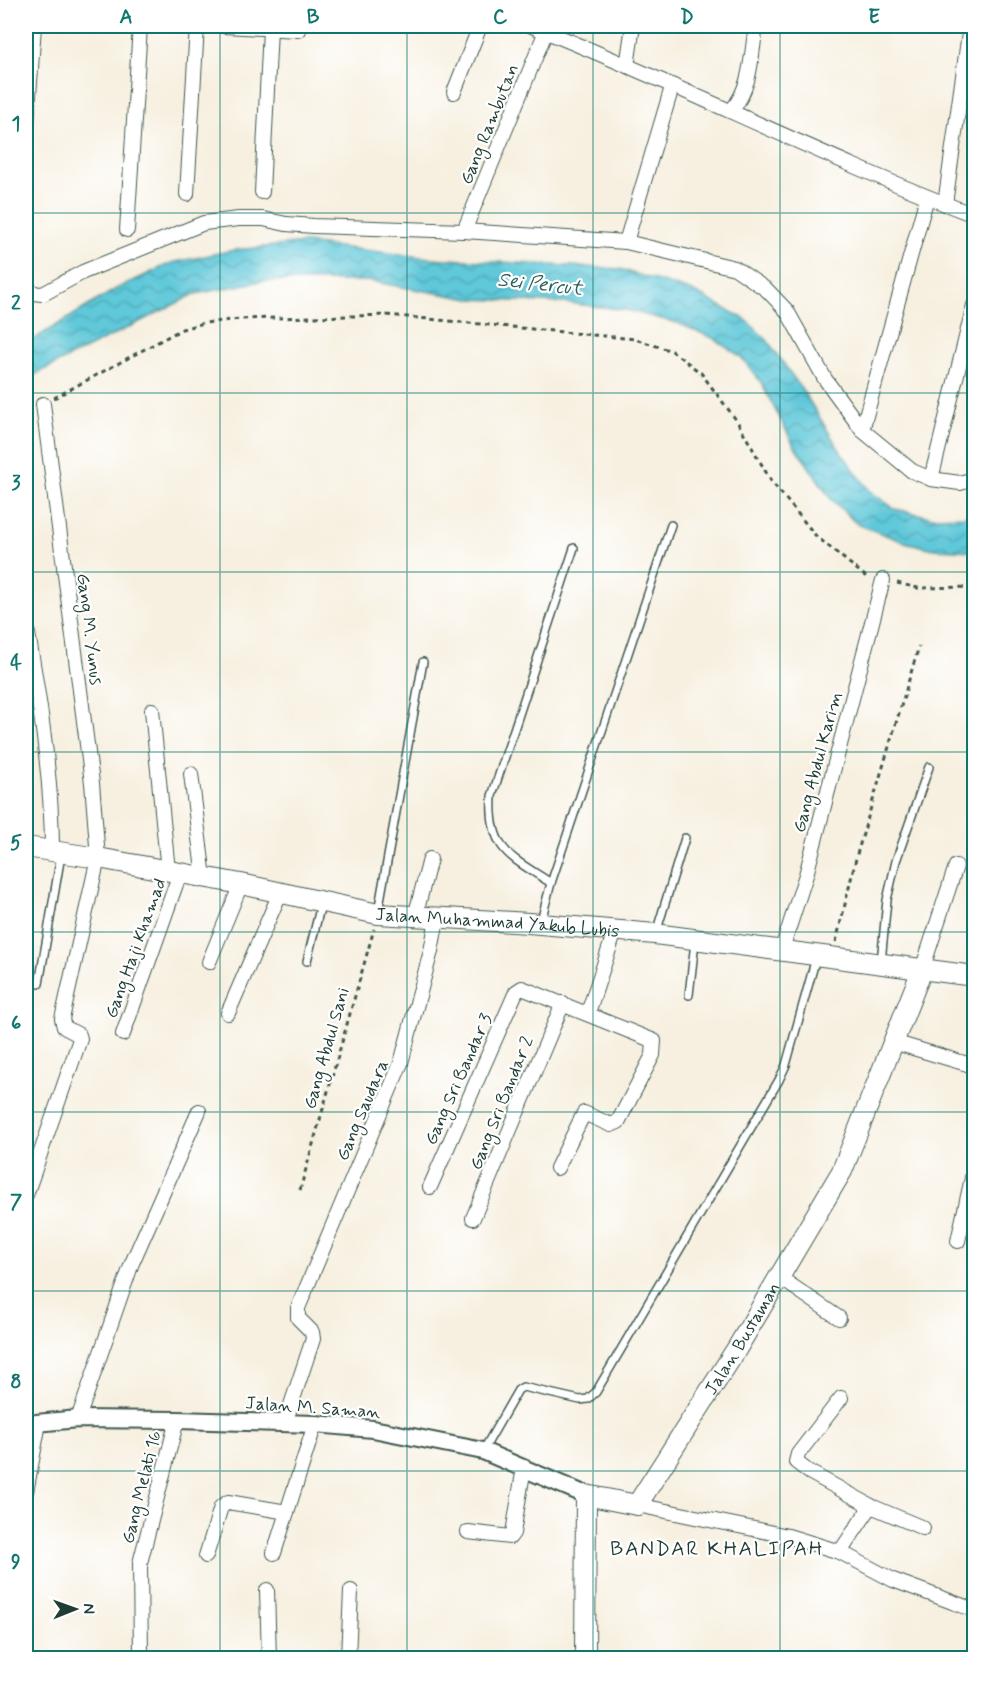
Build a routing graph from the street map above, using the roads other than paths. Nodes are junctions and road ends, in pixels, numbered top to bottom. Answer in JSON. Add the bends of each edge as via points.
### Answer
{"nodes":[{"id":1,"x":34,"y":26,"type":"edge"},
{"id":2,"x":140,"y":26,"type":"edge"},
{"id":3,"x":197,"y":26,"type":"edge"},
{"id":4,"x":224,"y":26,"type":"edge"},
{"id":5,"x":242,"y":26,"type":"edge"},
{"id":6,"x":480,"y":26,"type":"edge"},
{"id":7,"x":532,"y":26,"type":"edge"},
{"id":8,"x":633,"y":26,"type":"edge"},
{"id":9,"x":756,"y":26,"type":"edge"},
{"id":10,"x":970,"y":26,"type":"edge"},
{"id":11,"x":270,"y":28,"type":"junction"},
{"id":12,"x":298,"y":30,"type":"dead end"},
{"id":13,"x":546,"y":31,"type":"junction"},
{"id":14,"x":627,"y":66,"type":"junction"},
{"id":15,"x":672,"y":87,"type":"junction"},
{"id":16,"x":454,"y":92,"type":"dead end"},
{"id":17,"x":731,"y":111,"type":"junction"},
{"id":18,"x":26,"y":138,"type":"edge"},
{"id":19,"x":262,"y":192,"type":"dead end"},
{"id":20,"x":187,"y":194,"type":"dead end"},
{"id":21,"x":927,"y":197,"type":"junction"},
{"id":22,"x":945,"y":204,"type":"junction"},
{"id":23,"x":975,"y":215,"type":"edge"},
{"id":24,"x":126,"y":230,"type":"dead end"},
{"id":25,"x":464,"y":231,"type":"junction"},
{"id":26,"x":626,"y":242,"type":"junction"},
{"id":27,"x":26,"y":284,"type":"edge"},
{"id":28,"x":975,"y":305,"type":"edge"},
{"id":29,"x":43,"y":404,"type":"road end"},
{"id":30,"x":862,"y":430,"type":"junction"},
{"id":31,"x":931,"y":479,"type":"junction"},
{"id":32,"x":975,"y":479,"type":"edge"},
{"id":33,"x":671,"y":525,"type":"dead end"},
{"id":34,"x":574,"y":548,"type":"dead end"},
{"id":35,"x":884,"y":580,"type":"road end"},
{"id":36,"x":26,"y":622,"type":"edge"},
{"id":37,"x":423,"y":662,"type":"dead end"},
{"id":38,"x":152,"y":710,"type":"dead end"},
{"id":39,"x":929,"y":767,"type":"dead end"},
{"id":40,"x":191,"y":774,"type":"dead end"},
{"id":41,"x":685,"y":838,"type":"dead end"},
{"id":42,"x":26,"y":847,"type":"edge"},
{"id":43,"x":57,"y":852,"type":"junction"},
{"id":44,"x":98,"y":858,"type":"junction"},
{"id":45,"x":430,"y":859,"type":"dead end"},
{"id":46,"x":956,"y":866,"type":"dead end"},
{"id":47,"x":174,"y":872,"type":"junction"},
{"id":48,"x":204,"y":878,"type":"junction"},
{"id":49,"x":551,"y":883,"type":"junction"},
{"id":50,"x":240,"y":884,"type":"junction"},
{"id":51,"x":280,"y":893,"type":"junction"},
{"id":52,"x":321,"y":902,"type":"junction"},
{"id":53,"x":378,"y":915,"type":"junction"},
{"id":54,"x":415,"y":917,"type":"junction"},
{"id":55,"x":437,"y":918,"type":"junction"},
{"id":56,"x":540,"y":924,"type":"junction"},
{"id":57,"x":615,"y":931,"type":"junction"},
{"id":58,"x":655,"y":934,"type":"junction"},
{"id":59,"x":695,"y":940,"type":"junction"},
{"id":60,"x":781,"y":951,"type":"junction"},
{"id":61,"x":817,"y":956,"type":"junction"},
{"id":62,"x":307,"y":961,"type":"dead end"},
{"id":63,"x":209,"y":962,"type":"dead end"},
{"id":64,"x":881,"y":964,"type":"junction"},
{"id":65,"x":922,"y":970,"type":"junction"},
{"id":66,"x":975,"y":976,"type":"edge"},
{"id":67,"x":39,"y":984,"type":"dead end"},
{"id":68,"x":689,"y":995,"type":"dead end"},
{"id":69,"x":563,"y":1003,"type":"junction"},
{"id":70,"x":228,"y":1013,"type":"dead end"},
{"id":71,"x":588,"y":1013,"type":"junction"},
{"id":72,"x":123,"y":1034,"type":"dead end"},
{"id":73,"x":893,"y":1042,"type":"junction"},
{"id":74,"x":975,"y":1066,"type":"edge"},
{"id":75,"x":199,"y":1111,"type":"dead end"},
{"id":76,"x":557,"y":1168,"type":"dead end"},
{"id":77,"x":975,"y":1169,"type":"edge"},
{"id":78,"x":430,"y":1187,"type":"dead end"},
{"id":79,"x":26,"y":1195,"type":"edge"},
{"id":80,"x":473,"y":1218,"type":"dead end"},
{"id":81,"x":958,"y":1241,"type":"dead end"},
{"id":82,"x":779,"y":1277,"type":"junction"},
{"id":83,"x":839,"y":1318,"type":"dead end"},
{"id":84,"x":841,"y":1398,"type":"dead end"},
{"id":85,"x":78,"y":1419,"type":"junction"},
{"id":86,"x":177,"y":1420,"type":"junction"},
{"id":87,"x":32,"y":1423,"type":"edge"},
{"id":88,"x":285,"y":1423,"type":"junction"},
{"id":89,"x":315,"y":1424,"type":"junction"},
{"id":90,"x":483,"y":1450,"type":"junction"},
{"id":91,"x":524,"y":1467,"type":"junction"},
{"id":92,"x":26,"y":1492,"type":"edge"},
{"id":93,"x":586,"y":1495,"type":"junction"},
{"id":94,"x":637,"y":1505,"type":"junction"},
{"id":95,"x":871,"y":1506,"type":"junction"},
{"id":96,"x":286,"y":1512,"type":"junction"},
{"id":97,"x":923,"y":1528,"type":"dead end"},
{"id":98,"x":468,"y":1532,"type":"dead end"},
{"id":99,"x":840,"y":1552,"type":"junction"},
{"id":100,"x":274,"y":1553,"type":"dead end"},
{"id":101,"x":206,"y":1556,"type":"dead end"},
{"id":102,"x":267,"y":1590,"type":"dead end"},
{"id":103,"x":351,"y":1591,"type":"dead end"},
{"id":104,"x":975,"y":1610,"type":"edge"},
{"id":105,"x":141,"y":1659,"type":"edge"},
{"id":106,"x":269,"y":1659,"type":"edge"},
{"id":107,"x":348,"y":1659,"type":"edge"},
{"id":108,"x":585,"y":1659,"type":"edge"}],
"edges":[{"from":1,"to":18,"type":"street"},
{"from":2,"to":24,"type":"street"},
{"from":3,"to":20,"type":"street"},
{"from":4,"to":5,"type":"street"},
{"from":5,"to":11,"type":"street"},
{"from":6,"to":16,"type":"street"},
{"from":7,"to":13,"type":"street"},
{"from":8,"to":14,"type":"street"},
{"from":9,"to":17,"type":"street","via":[[747,87]]},
{"from":10,"to":22,"type":"street"},
{"from":11,"to":12,"type":"street"},
{"from":11,"to":19,"type":"street"},
{"from":13,"to":14,"type":"street"},
{"from":13,"to":25,"type":"street","name":"Gang Rambutan"},
{"from":14,"to":15,"type":"street"},
{"from":15,"to":17,"type":"street"},
{"from":15,"to":26,"type":"street"},
{"from":17,"to":21,"type":"street"},
{"from":21,"to":22,"type":"street"},
{"from":21,"to":30,"type":"street"},
{"from":22,"to":23,"type":"street"},
{"from":25,"to":26,"type":"street"},
{"from":25,"to":27,"type":"street","via":[[314,226],[263,219],[204,223],[83,272],[43,294],[30,291]]},
{"from":26,"to":30,"type":"street","via":[[735,268],[768,290],[786,311],[825,379]]},
{"from":28,"to":31,"type":"street"},
{"from":29,"to":44,"type":"street","name":"Gang M. Yunus","via":[[92,783]]},
{"from":30,"to":31,"type":"street","via":[[912,471]]},
{"from":31,"to":32,"type":"street","via":[[960,483]]},
{"from":33,"to":49,"type":"lane"},
{"from":34,"to":49,"type":"lane","via":[[492,796],[495,836],[506,853]]},
{"from":35,"to":60,"type":"street","name":"Gang Abdul Karim","via":[[806,875]]},
{"from":36,"to":43,"type":"street"},
{"from":37,"to":53,"type":"lane"},
{"from":38,"to":47,"type":"street"},
{"from":39,"to":64,"type":"lane","via":[[896,861],[887,900]]},
{"from":40,"to":48,"type":"street"},
{"from":41,"to":58,"type":"lane"},
{"from":42,"to":43,"type":"main road","name":"Jalan Muhammad Yakub Lubis"},
{"from":43,"to":44,"type":"main road","name":"Jalan Muhammad Yakub Lubis"},
{"from":43,"to":67,"type":"lane"},
{"from":44,"to":47,"type":"main road","name":"Jalan Muhammad Yakub Lubis"},
{"from":44,"to":79,"type":"street","name":"Gang M. Yunus","via":[[62,1019],[64,1027],[80,1039]]},
{"from":45,"to":54,"type":"street"},
{"from":46,"to":65,"type":"street"},
{"from":47,"to":48,"type":"main road","name":"Jalan Muhammad Yakub Lubis"},
{"from":47,"to":72,"type":"street","name":"Gang Haji Khamad"},
{"from":48,"to":50,"type":"main road","name":"Jalan Muhammad Yakub Lubis"},
{"from":49,"to":56,"type":"lane"},
{"from":50,"to":51,"type":"main road","name":"Jalan Muhammad Yakub Lubis"},
{"from":50,"to":63,"type":"street"},
{"from":51,"to":52,"type":"main road","name":"Jalan Muhammad Yakub Lubis"},
{"from":51,"to":70,"type":"street"},
{"from":52,"to":53,"type":"main road","name":"Jalan Muhammad Yakub Lubis"},
{"from":52,"to":62,"type":"lane"},
{"from":53,"to":54,"type":"main road","name":"Jalan Muhammad Yakub Lubis"},
{"from":54,"to":55,"type":"main road","name":"Jalan Muhammad Yakub Lubis"},
{"from":55,"to":56,"type":"main road","name":"Jalan Muhammad Yakub Lubis"},
{"from":55,"to":88,"type":"street","name":"Gang Saudara","via":[[401,1063],[298,1308],[298,1318],[312,1332],[313,1339]]},
{"from":56,"to":57,"type":"main road","name":"Jalan Muhammad Yakub Lubis"},
{"from":57,"to":58,"type":"main road","name":"Jalan Muhammad Yakub Lubis"},
{"from":57,"to":71,"type":"street"},
{"from":58,"to":59,"type":"main road","name":"Jalan Muhammad Yakub Lubis"},
{"from":59,"to":60,"type":"main road","name":"Jalan Muhammad Yakub Lubis"},
{"from":59,"to":68,"type":"lane"},
{"from":60,"to":61,"type":"main road","name":"Jalan Muhammad Yakub Lubis"},
{"from":61,"to":64,"type":"main road","name":"Jalan Muhammad Yakub Lubis"},
{"from":61,"to":90,"type":"lane","via":[[779,1080],[596,1392],[580,1400],[523,1387]]},
{"from":64,"to":65,"type":"main road","name":"Jalan Muhammad Yakub Lubis"},
{"from":65,"to":66,"type":"main road","name":"Jalan Muhammad Yakub Lubis"},
{"from":65,"to":73,"type":"main road","name":"Jalan Bustaman"},
{"from":69,"to":71,"type":"street"},
{"from":69,"to":78,"type":"street","name":"Gang Sri Bandar 3","via":[[522,988],[516,992]]},
{"from":69,"to":80,"type":"street","name":"Gang Sri Bandar 2"},
{"from":71,"to":76,"type":"street","via":[[651,1039],[655,1045],[618,1122],[611,1125],[584,1113]]},
{"from":73,"to":74,"type":"street"},
{"from":73,"to":82,"type":"main road","name":"Jalan Bustaman","via":[[842,1171]]},
{"from":75,"to":85,"type":"street","via":[[132,1263]]},
{"from":77,"to":81,"type":"street"},
{"from":82,"to":83,"type":"street"},
{"from":82,"to":94,"type":"main road","name":"Jalan Bustaman"},
{"from":84,"to":95,"type":"street","via":[[796,1462]]},
{"from":85,"to":86,"type":"street","name":"Jalan M. Saman"},
{"from":85,"to":87,"type":"street","name":"Jalan M. Saman"},
{"from":86,"to":88,"type":"street","name":"Jalan M. Saman"},
{"from":86,"to":105,"type":"street","name":"Gang Melati 16","via":[[140,1563]]},
{"from":87,"to":92,"type":"street"},
{"from":88,"to":89,"type":"street","name":"Jalan M. Saman"},
{"from":89,"to":90,"type":"street","name":"Jalan M. Saman","via":[[373,1429]]},
{"from":89,"to":96,"type":"street"},
{"from":90,"to":91,"type":"street","name":"Jalan M. Saman"},
{"from":91,"to":93,"type":"street","name":"Jalan M. Saman"},
{"from":91,"to":98,"type":"street","via":[[510,1537]]},
{"from":93,"to":94,"type":"main road"},
{"from":93,"to":108,"type":"main road"},
{"from":94,"to":99,"type":"street","via":[[788,1536]]},
{"from":95,"to":97,"type":"street"},
{"from":95,"to":99,"type":"street"},
{"from":96,"to":100,"type":"street"},
{"from":96,"to":101,"type":"street","via":[[228,1502],[221,1507]]},
{"from":99,"to":104,"type":"street","via":[[893,1580]]},
{"from":102,"to":106,"type":"street"},
{"from":103,"to":107,"type":"street"}]}
